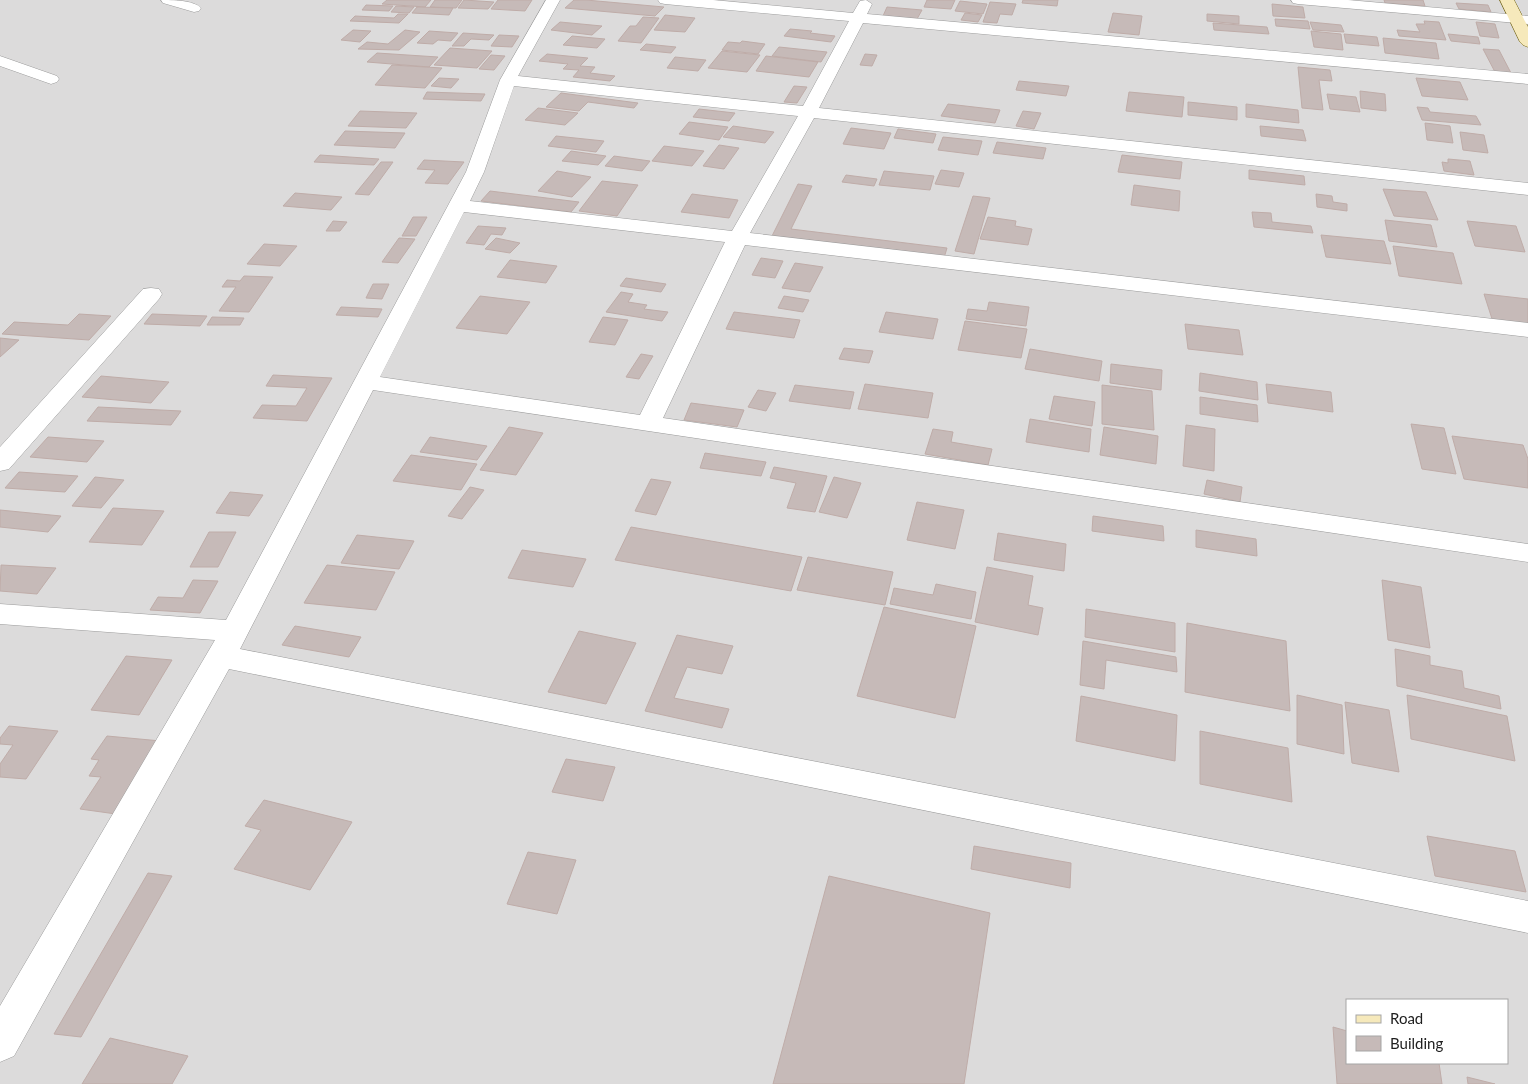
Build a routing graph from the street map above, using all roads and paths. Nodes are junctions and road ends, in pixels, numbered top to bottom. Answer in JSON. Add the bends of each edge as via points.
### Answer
{"nodes":[{"id":1,"x":168,"y":0,"type":"edge"},
{"id":2,"x":553,"y":0,"type":"edge"},
{"id":3,"x":665,"y":0,"type":"edge"},
{"id":4,"x":867,"y":0,"type":"edge"},
{"id":5,"x":1298,"y":0,"type":"edge"},
{"id":6,"x":1507,"y":0,"type":"edge"},
{"id":7,"x":194,"y":8,"type":"dead end"},
{"id":8,"x":858,"y":18,"type":"junction"},
{"id":9,"x":1522,"y":19,"type":"edge"},
{"id":10,"x":1528,"y":42,"type":"edge"},
{"id":11,"x":0,"y":61,"type":"edge"},
{"id":12,"x":51,"y":79,"type":"dead end"},
{"id":13,"x":1528,"y":79,"type":"edge"},
{"id":14,"x":508,"y":80,"type":"junction"},
{"id":15,"x":808,"y":113,"type":"junction"},
{"id":16,"x":1528,"y":189,"type":"edge"},
{"id":17,"x":458,"y":205,"type":"junction"},
{"id":18,"x":737,"y":239,"type":"junction"},
{"id":19,"x":151,"y":294,"type":"dead end"},
{"id":20,"x":1528,"y":330,"type":"edge"},
{"id":21,"x":365,"y":382,"type":"junction"},
{"id":22,"x":648,"y":424,"type":"junction"},
{"id":23,"x":0,"y":463,"type":"edge"},
{"id":24,"x":1528,"y":553,"type":"edge"},
{"id":25,"x":0,"y":614,"type":"edge"},
{"id":26,"x":228,"y":643,"type":"junction"},
{"id":27,"x":1528,"y":917,"type":"edge"},
{"id":28,"x":1,"y":1038,"type":"edge"}],
"edges":[{"from":1,"to":7,"type":"street"},
{"from":2,"to":14,"type":"street"},
{"from":3,"to":8,"type":"street"},
{"from":4,"to":8,"type":"street"},
{"from":5,"to":9,"type":"street"},
{"from":6,"to":9,"type":"main road"},
{"from":8,"to":13,"type":"street"},
{"from":8,"to":15,"type":"street"},
{"from":9,"to":10,"type":"main road"},
{"from":11,"to":12,"type":"street"},
{"from":14,"to":15,"type":"street"},
{"from":14,"to":17,"type":"street","via":[[475,172]]},
{"from":15,"to":16,"type":"street"},
{"from":15,"to":18,"type":"street"},
{"from":17,"to":18,"type":"street"},
{"from":17,"to":21,"type":"street"},
{"from":18,"to":20,"type":"street"},
{"from":18,"to":22,"type":"street"},
{"from":19,"to":23,"type":"street"},
{"from":21,"to":22,"type":"street"},
{"from":21,"to":26,"type":"street"},
{"from":22,"to":24,"type":"street"},
{"from":25,"to":26,"type":"street"},
{"from":26,"to":27,"type":"street"},
{"from":26,"to":28,"type":"street"}]}
